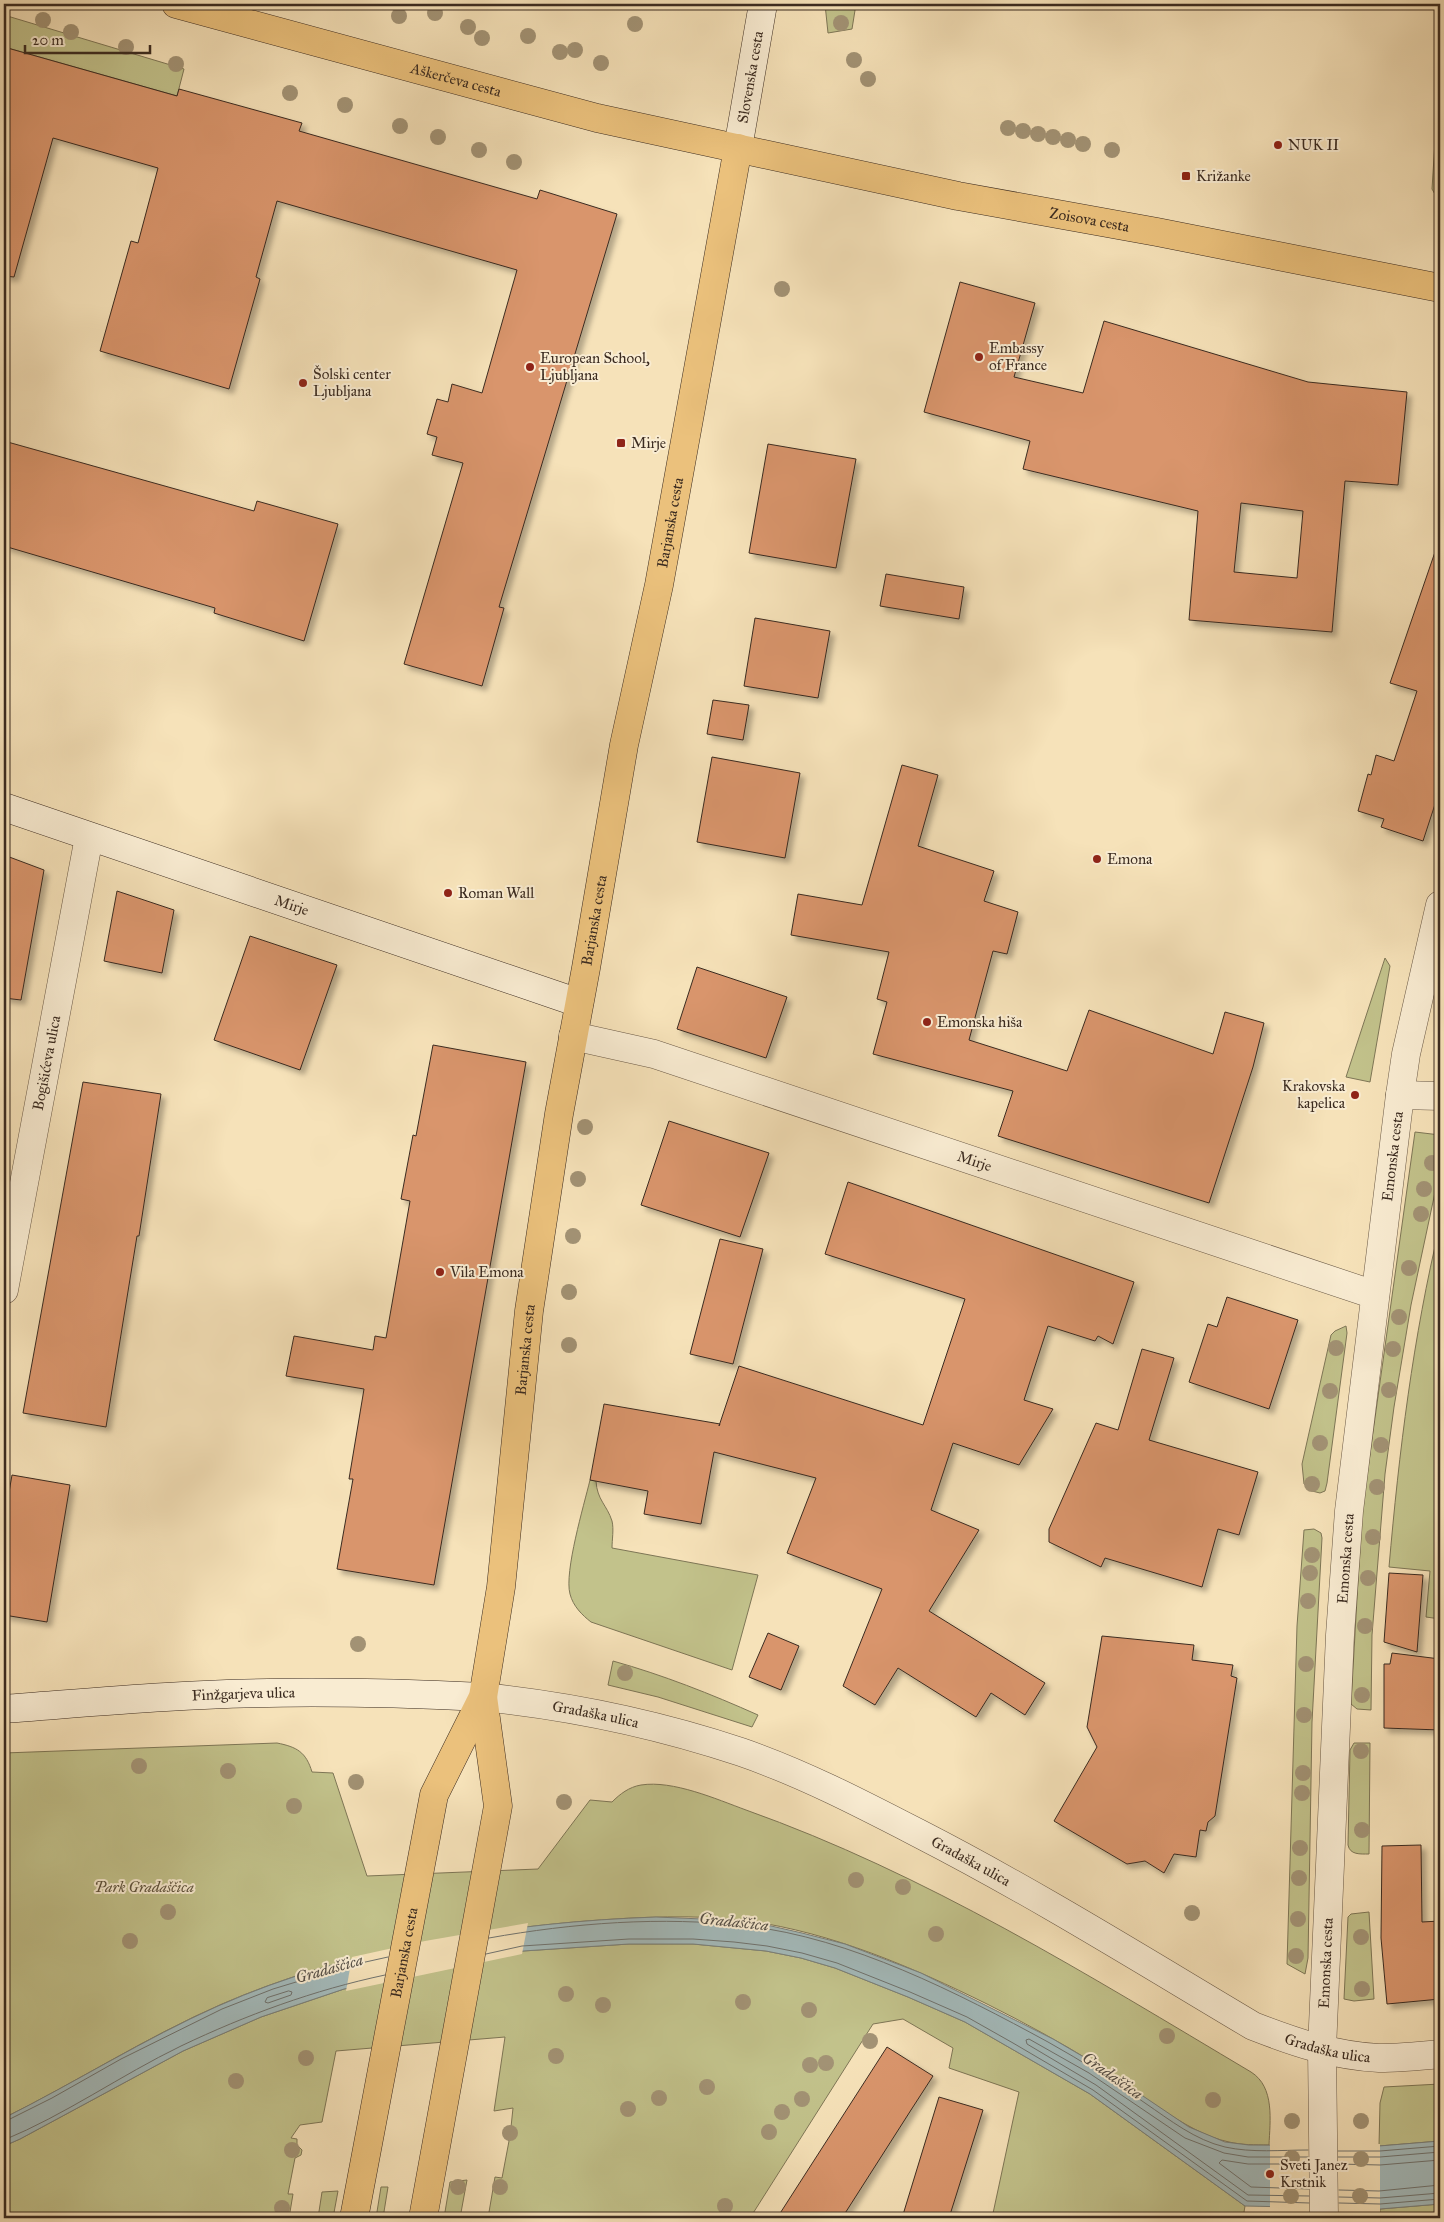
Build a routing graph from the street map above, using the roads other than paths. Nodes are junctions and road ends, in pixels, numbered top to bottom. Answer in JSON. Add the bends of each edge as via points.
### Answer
{"nodes":[{"id":1,"x":176,"y":4,"type":"edge"},
{"id":2,"x":763,"y":4,"type":"edge"},
{"id":3,"x":738,"y":148,"type":"junction"},
{"id":4,"x":1440,"y":288,"type":"edge"},
{"id":5,"x":4,"y":807,"type":"edge"},
{"id":6,"x":88,"y":837,"type":"junction"},
{"id":7,"x":1440,"y":905,"type":"edge"},
{"id":8,"x":579,"y":1003,"type":"junction"},
{"id":9,"x":573,"y":1036,"type":"junction"},
{"id":10,"x":1400,"y":1095,"type":"junction"},
{"id":11,"x":1440,"y":1096,"type":"edge"},
{"id":12,"x":4,"y":1290,"type":"edge"},
{"id":13,"x":1375,"y":1295,"type":"junction"},
{"id":14,"x":484,"y":1697,"type":"junction"},
{"id":15,"x":4,"y":1709,"type":"edge"},
{"id":16,"x":1322,"y":2050,"type":"junction"},
{"id":17,"x":1440,"y":2054,"type":"edge"},
{"id":18,"x":354,"y":2218,"type":"edge"},
{"id":19,"x":423,"y":2218,"type":"edge"},
{"id":20,"x":1324,"y":2218,"type":"edge"}],
"edges":[{"from":1,"to":3,"type":"main road","name":"Aškerčeva cesta","via":[[597,118]]},
{"from":2,"to":3,"type":"street","name":"Slovenska cesta"},
{"from":3,"to":4,"type":"main road","name":"Zoisova cesta","via":[[958,196]]},
{"from":3,"to":8,"type":"main road","name":"Barjanska cesta","via":[[659,586],[624,745]]},
{"from":5,"to":6,"type":"street","name":"Mirje"},
{"from":6,"to":8,"type":"street","name":"Mirje"},
{"from":6,"to":12,"type":"street","name":"Bogišićeva ulica"},
{"from":7,"to":10,"type":"street","name":"Emonska cesta","via":[[1406,1054]]},
{"from":8,"to":9,"type":"main road","name":"Barjanska cesta"},
{"from":9,"to":13,"type":"street","name":"Mirje","via":[[654,1054]]},
{"from":9,"to":14,"type":"main road","name":"Barjanska cesta","via":[[528,1311],[501,1587]]},
{"from":10,"to":11,"type":"street"},
{"from":10,"to":13,"type":"street","name":"Emonska cesta"},
{"from":13,"to":16,"type":"street","name":"Emonska cesta","via":[[1349,1511]]},
{"from":14,"to":15,"type":"street","name":"Finžgarjeva ulica","via":[[386,1692],[244,1694]]},
{"from":14,"to":16,"type":"street","name":"Gradaška ulica","via":[[613,1717],[695,1738],[785,1769],[858,1802],[976,1863],[1253,2026]]},
{"from":14,"to":18,"type":"main road","name":"Barjanska cesta","via":[[434,1795]]},
{"from":14,"to":19,"type":"main road","name":"Barjanska cesta","via":[[498,1806]]},
{"from":16,"to":17,"type":"street","name":"Gradaška ulica","via":[[1380,2058]]},
{"from":16,"to":20,"type":"street","name":"Emonska cesta"}]}
